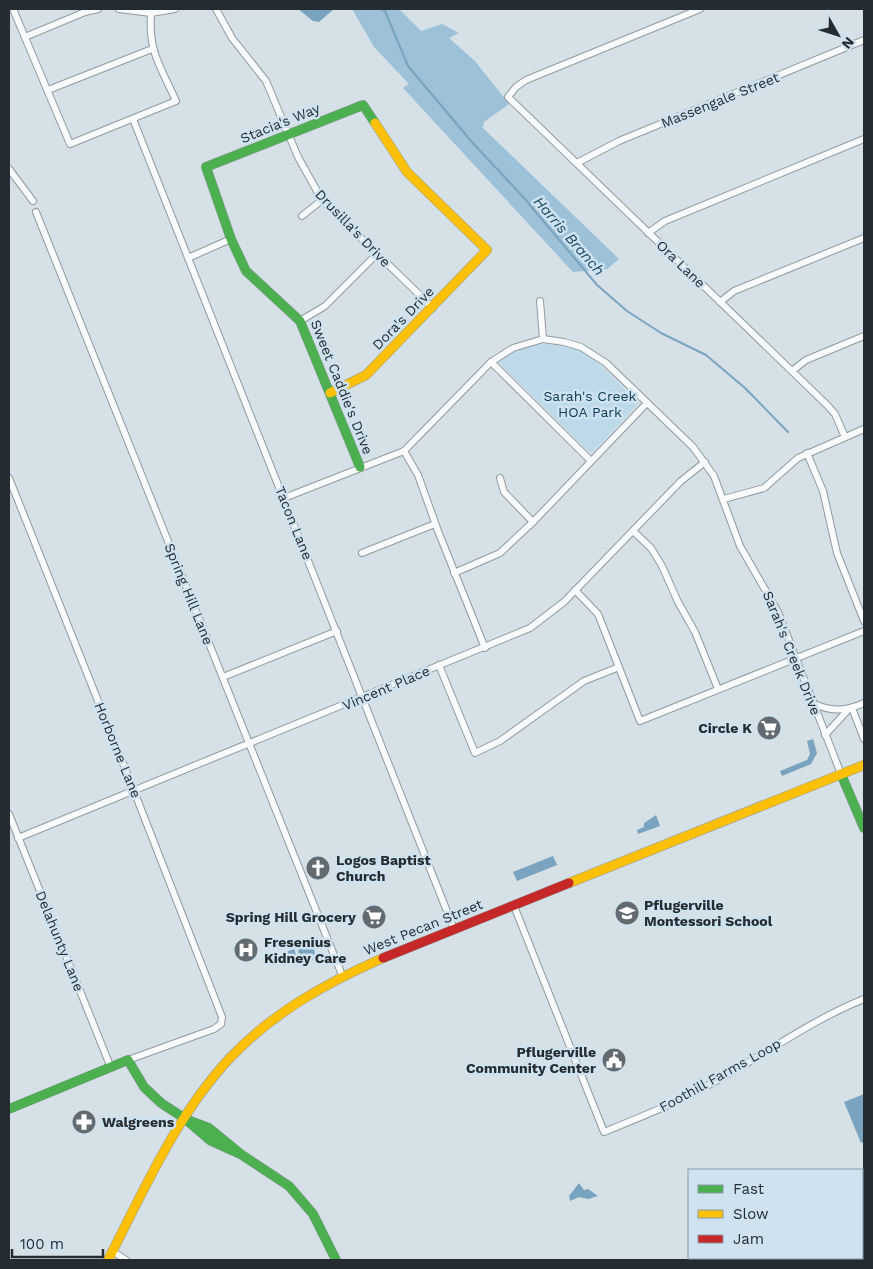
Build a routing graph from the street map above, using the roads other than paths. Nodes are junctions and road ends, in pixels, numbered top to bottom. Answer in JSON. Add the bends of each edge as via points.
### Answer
{"nodes":[{"id":1,"x":13,"y":9,"type":"edge"},
{"id":2,"x":98,"y":9,"type":"edge"},
{"id":3,"x":119,"y":9,"type":"edge"},
{"id":4,"x":175,"y":9,"type":"edge"},
{"id":5,"x":216,"y":9,"type":"edge"},
{"id":6,"x":700,"y":9,"type":"edge"},
{"id":7,"x":151,"y":13,"type":"junction"},
{"id":8,"x":25,"y":37,"type":"junction"},
{"id":9,"x":864,"y":40,"type":"edge"},
{"id":10,"x":152,"y":49,"type":"junction"},
{"id":11,"x":48,"y":90,"type":"junction"},
{"id":12,"x":132,"y":118,"type":"junction"},
{"id":13,"x":287,"y":134,"type":"junction"},
{"id":14,"x":864,"y":139,"type":"edge"},
{"id":15,"x":577,"y":164,"type":"junction"},
{"id":16,"x":206,"y":168,"type":"joint"},
{"id":17,"x":9,"y":169,"type":"edge"},
{"id":18,"x":322,"y":200,"type":"junction"},
{"id":19,"x":33,"y":201,"type":"dead end"},
{"id":20,"x":36,"y":212,"type":"dead end"},
{"id":21,"x":302,"y":216,"type":"dead end"},
{"id":22,"x":648,"y":232,"type":"junction"},
{"id":23,"x":864,"y":238,"type":"edge"},
{"id":24,"x":231,"y":239,"type":"junction"},
{"id":25,"x":487,"y":250,"type":"joint"},
{"id":26,"x":377,"y":254,"type":"junction"},
{"id":27,"x":188,"y":258,"type":"junction"},
{"id":28,"x":540,"y":301,"type":"dead end"},
{"id":29,"x":720,"y":302,"type":"junction"},
{"id":30,"x":433,"y":308,"type":"junction"},
{"id":31,"x":300,"y":321,"type":"junction"},
{"id":32,"x":864,"y":336,"type":"edge"},
{"id":33,"x":543,"y":339,"type":"junction"},
{"id":34,"x":491,"y":362,"type":"junction"},
{"id":35,"x":792,"y":371,"type":"junction"},
{"id":36,"x":330,"y":393,"type":"junction"},
{"id":37,"x":647,"y":403,"type":"junction"},
{"id":38,"x":864,"y":429,"type":"edge"},
{"id":39,"x":844,"y":437,"type":"junction"},
{"id":40,"x":404,"y":451,"type":"junction"},
{"id":41,"x":807,"y":453,"type":"junction"},
{"id":42,"x":591,"y":461,"type":"junction"},
{"id":43,"x":705,"y":462,"type":"junction"},
{"id":44,"x":360,"y":467,"type":"junction"},
{"id":45,"x":9,"y":478,"type":"edge"},
{"id":46,"x":500,"y":478,"type":"dead end"},
{"id":47,"x":284,"y":498,"type":"junction"},
{"id":48,"x":724,"y":499,"type":"junction"},
{"id":49,"x":534,"y":522,"type":"junction"},
{"id":50,"x":435,"y":524,"type":"junction"},
{"id":51,"x":633,"y":531,"type":"junction"},
{"id":52,"x":362,"y":553,"type":"dead end"},
{"id":53,"x":454,"y":573,"type":"junction"},
{"id":54,"x":575,"y":590,"type":"junction"},
{"id":55,"x":864,"y":620,"type":"edge"},
{"id":56,"x":864,"y":630,"type":"edge"},
{"id":57,"x":338,"y":631,"type":"junction"},
{"id":58,"x":485,"y":648,"type":"junction"},
{"id":59,"x":796,"y":658,"type":"junction"},
{"id":60,"x":439,"y":666,"type":"junction"},
{"id":61,"x":619,"y":667,"type":"junction"},
{"id":62,"x":223,"y":677,"type":"junction"},
{"id":63,"x":718,"y":689,"type":"junction"},
{"id":64,"x":364,"y":698,"type":"junction"},
{"id":65,"x":864,"y":703,"type":"edge"},
{"id":66,"x":814,"y":704,"type":"junction"},
{"id":67,"x":850,"y":709,"type":"junction"},
{"id":68,"x":825,"y":735,"type":"junction"},
{"id":69,"x":864,"y":738,"type":"edge"},
{"id":70,"x":249,"y":745,"type":"junction"},
{"id":71,"x":864,"y":765,"type":"edge"},
{"id":72,"x":841,"y":774,"type":"junction"},
{"id":73,"x":134,"y":790,"type":"junction"},
{"id":74,"x":9,"y":814,"type":"edge"},
{"id":75,"x":864,"y":828,"type":"edge"},
{"id":76,"x":18,"y":838,"type":"junction"},
{"id":77,"x":514,"y":906,"type":"junction"},
{"id":78,"x":454,"y":929,"type":"junction"},
{"id":79,"x":342,"y":975,"type":"junction"},
{"id":80,"x":864,"y":999,"type":"edge"},
{"id":81,"x":128,"y":1060,"type":"junction"},
{"id":82,"x":111,"y":1068,"type":"junction"},
{"id":83,"x":9,"y":1109,"type":"edge"},
{"id":84,"x":185,"y":1119,"type":"junction"},
{"id":85,"x":112,"y":1252,"type":"junction"},
{"id":86,"x":108,"y":1260,"type":"edge"},
{"id":87,"x":126,"y":1260,"type":"edge"},
{"id":88,"x":336,"y":1260,"type":"edge"}],
"edges":[{"from":1,"to":8,"type":"street"},
{"from":2,"to":8,"type":"street"},
{"from":3,"to":7,"type":"street"},
{"from":4,"to":7,"type":"street"},
{"from":5,"to":13,"type":"street","name":"Drusilla's Drive","via":[[232,38],[266,80]]},
{"from":6,"to":15,"type":"street","name":"Ora Lane","via":[[526,80],[508,97]]},
{"from":7,"to":10,"type":"street","via":[[149,32]]},
{"from":8,"to":11,"type":"street"},
{"from":9,"to":15,"type":"street","name":"Massengale Street","via":[[619,141]]},
{"from":10,"to":11,"type":"street"},
{"from":10,"to":12,"type":"street","via":[[176,100]]},
{"from":11,"to":12,"type":"street","via":[[70,144]]},
{"from":12,"to":27,"type":"street","name":"Tacon Lane"},
{"from":13,"to":16,"type":"street","name":"Stacia's Way"},
{"from":13,"to":18,"type":"street","name":"Drusilla's Drive"},
{"from":13,"to":25,"type":"street","name":"Stacia's Way","via":[[363,105],[407,172]]},
{"from":14,"to":22,"type":"street","via":[[665,221]]},
{"from":15,"to":22,"type":"street","name":"Ora Lane"},
{"from":16,"to":24,"type":"street","name":"Sweet Caddie's Drive"},
{"from":17,"to":19,"type":"street"},
{"from":18,"to":21,"type":"street"},
{"from":18,"to":26,"type":"street","name":"Drusilla's Drive"},
{"from":20,"to":62,"type":"street","name":"Spring Hill Lane"},
{"from":22,"to":29,"type":"street","name":"Ora Lane"},
{"from":23,"to":29,"type":"street","via":[[734,291]]},
{"from":24,"to":27,"type":"street"},
{"from":24,"to":31,"type":"street","name":"Sweet Caddie's Drive","via":[[246,271]]},
{"from":25,"to":30,"type":"street","name":"Dora's Drive"},
{"from":26,"to":30,"type":"street","name":"Drusilla's Drive"},
{"from":26,"to":31,"type":"street","via":[[326,306]]},
{"from":27,"to":47,"type":"street","name":"Tacon Lane"},
{"from":28,"to":33,"type":"street"},
{"from":29,"to":35,"type":"street","name":"Ora Lane"},
{"from":30,"to":36,"type":"street","name":"Dora's Drive","via":[[366,375]]},
{"from":31,"to":36,"type":"street","name":"Sweet Caddie's Drive"},
{"from":32,"to":35,"type":"street","via":[[806,360]]},
{"from":33,"to":34,"type":"street","name":"Sarah's Creek Drive","via":[[513,348]]},
{"from":33,"to":37,"type":"street","name":"Sarah's Creek Drive","via":[[564,342],[591,352]]},
{"from":34,"to":40,"type":"street","name":"Sarah's Creek Drive"},
{"from":34,"to":42,"type":"street"},
{"from":35,"to":39,"type":"street","name":"Ora Lane","via":[[835,414]]},
{"from":36,"to":44,"type":"street","name":"Sweet Caddie's Drive"},
{"from":37,"to":42,"type":"street"},
{"from":37,"to":43,"type":"street","name":"Sarah's Creek Drive"},
{"from":38,"to":39,"type":"street"},
{"from":39,"to":41,"type":"street"},
{"from":40,"to":44,"type":"street","name":"Sarah's Creek Drive"},
{"from":40,"to":50,"type":"street","via":[[418,475]]},
{"from":41,"to":48,"type":"street","via":[[764,488]]},
{"from":41,"to":55,"type":"street","via":[[823,491],[837,553]]},
{"from":42,"to":49,"type":"street"},
{"from":43,"to":48,"type":"street","name":"Sarah's Creek Drive"},
{"from":43,"to":51,"type":"street","name":"Vincent Place","via":[[681,481]]},
{"from":44,"to":47,"type":"street","name":"Sarah's Creek Drive"},
{"from":45,"to":73,"type":"street","name":"Horborne Lane"},
{"from":46,"to":49,"type":"street","via":[[504,492]]},
{"from":47,"to":57,"type":"street","name":"Tacon Lane"},
{"from":48,"to":59,"type":"street","name":"Sarah's Creek Drive","via":[[740,546],[771,596]]},
{"from":49,"to":53,"type":"street","via":[[497,556]]},
{"from":50,"to":52,"type":"street"},
{"from":50,"to":53,"type":"street"},
{"from":51,"to":54,"type":"street","name":"Vincent Place"},
{"from":51,"to":63,"type":"street","via":[[651,548],[662,566],[695,632]]},
{"from":53,"to":58,"type":"street"},
{"from":54,"to":58,"type":"street","name":"Vincent Place","via":[[544,619]]},
{"from":54,"to":61,"type":"street","via":[[598,614]]},
{"from":56,"to":59,"type":"street"},
{"from":57,"to":62,"type":"street"},
{"from":57,"to":64,"type":"street","name":"Tacon Lane"},
{"from":58,"to":60,"type":"street","name":"Vincent Place"},
{"from":59,"to":63,"type":"street"},
{"from":59,"to":66,"type":"street","name":"Sarah's Creek Drive"},
{"from":60,"to":61,"type":"street","via":[[474,753],[500,742],[584,681]]},
{"from":60,"to":64,"type":"street","name":"Vincent Place"},
{"from":61,"to":63,"type":"street","via":[[640,722]]},
{"from":62,"to":70,"type":"street","name":"Spring Hill Lane"},
{"from":64,"to":70,"type":"street","name":"Vincent Place"},
{"from":64,"to":78,"type":"street","name":"Tacon Lane"},
{"from":65,"to":67,"type":"street"},
{"from":66,"to":67,"type":"street","via":[[825,709]]},
{"from":66,"to":68,"type":"street","name":"Sarah's Creek Drive"},
{"from":67,"to":68,"type":"street"},
{"from":67,"to":69,"type":"street"},
{"from":68,"to":72,"type":"street","name":"Sarah's Creek Drive"},
{"from":70,"to":73,"type":"street","name":"Vincent Place"},
{"from":70,"to":79,"type":"street","name":"Spring Hill Lane"},
{"from":71,"to":72,"type":"street","name":"West Pecan Street"},
{"from":72,"to":75,"type":"street"},
{"from":72,"to":77,"type":"street","name":"West Pecan Street"},
{"from":73,"to":76,"type":"street","name":"Vincent Place"},
{"from":73,"to":81,"type":"street","name":"Horborne Lane","via":[[222,1017],[221,1024],[214,1029]]},
{"from":74,"to":76,"type":"street","name":"Delahunty Lane"},
{"from":76,"to":82,"type":"street","name":"Delahunty Lane"},
{"from":77,"to":78,"type":"street","name":"West Pecan Street"},
{"from":77,"to":80,"type":"street","name":"Foothill Farms Loop","via":[[604,1132],[689,1096],[803,1028]]},
{"from":78,"to":79,"type":"street","name":"West Pecan Street"},
{"from":79,"to":84,"type":"street","name":"West Pecan Street","via":[[284,1011],[239,1050],[216,1074]]},
{"from":81,"to":82,"type":"street"},
{"from":81,"to":84,"type":"street","via":[[147,1091]]},
{"from":82,"to":83,"type":"street"},
{"from":84,"to":85,"type":"street","name":"West Pecan Street"},
{"from":84,"to":88,"type":"street","via":[[194,1130],[224,1150],[240,1154],[276,1176],[301,1198],[320,1223]]},
{"from":85,"to":86,"type":"street","name":"West Pecan Street"},
{"from":85,"to":87,"type":"street"}]}
